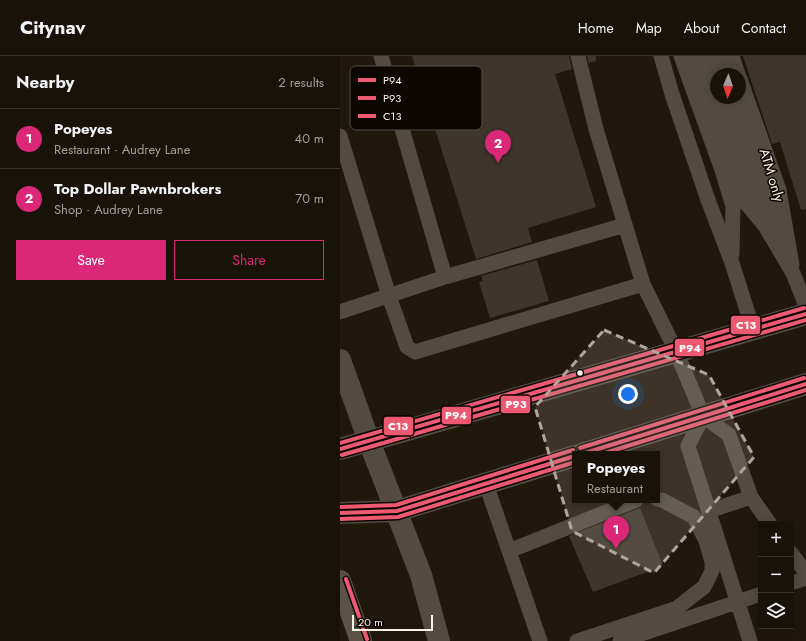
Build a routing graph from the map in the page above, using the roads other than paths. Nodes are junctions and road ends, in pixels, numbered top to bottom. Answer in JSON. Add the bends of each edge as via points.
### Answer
{"nodes":[{"id":1,"x":381,"y":56,"type":"edge"},
{"id":2,"x":578,"y":56,"type":"edge"},
{"id":3,"x":660,"y":56,"type":"edge"},
{"id":4,"x":681,"y":56,"type":"edge"},
{"id":5,"x":695,"y":56,"type":"edge"},
{"id":6,"x":708,"y":56,"type":"edge"},
{"id":7,"x":720,"y":56,"type":"edge"},
{"id":8,"x":732,"y":56,"type":"edge"},
{"id":9,"x":384,"y":66,"type":"edge"},
{"id":10,"x":712,"y":68,"type":"edge"},
{"id":11,"x":724,"y":68,"type":"edge"},
{"id":12,"x":736,"y":68,"type":"edge"},
{"id":13,"x":746,"y":96,"type":"edge"},
{"id":14,"x":725,"y":104,"type":"edge"},
{"id":15,"x":736,"y":104,"type":"edge"},
{"id":16,"x":402,"y":130,"type":"edge"},
{"id":17,"x":340,"y":136,"type":"edge"},
{"id":18,"x":745,"y":202,"type":"junction"},
{"id":19,"x":625,"y":225,"type":"junction"},
{"id":20,"x":765,"y":226,"type":"junction"},
{"id":21,"x":732,"y":263,"type":"junction"},
{"id":22,"x":794,"y":273,"type":"junction"},
{"id":23,"x":445,"y":277,"type":"junction"},
{"id":24,"x":643,"y":284,"type":"junction"},
{"id":25,"x":390,"y":296,"type":"junction"},
{"id":26,"x":806,"y":306,"type":"edge"},
{"id":27,"x":340,"y":312,"type":"edge"},
{"id":28,"x":806,"y":314,"type":"edge"},
{"id":29,"x":753,"y":329,"type":"junction"},
{"id":30,"x":676,"y":351,"type":"junction"},
{"id":31,"x":340,"y":360,"type":"edge"},
{"id":32,"x":806,"y":384,"type":"edge"},
{"id":33,"x":703,"y":416,"type":"junction"},
{"id":34,"x":368,"y":441,"type":"junction"},
{"id":35,"x":340,"y":448,"type":"edge"},
{"id":36,"x":592,"y":451,"type":"edge"},
{"id":37,"x":572,"y":457,"type":"edge"},
{"id":38,"x":486,"y":484,"type":"junction"},
{"id":39,"x":751,"y":497,"type":"junction"},
{"id":40,"x":660,"y":500,"type":"edge"},
{"id":41,"x":629,"y":503,"type":"edge"},
{"id":42,"x":397,"y":511,"type":"junction"},
{"id":43,"x":709,"y":511,"type":"junction"},
{"id":44,"x":340,"y":513,"type":"edge"},
{"id":45,"x":768,"y":521,"type":"edge"},
{"id":46,"x":509,"y":551,"type":"junction"},
{"id":47,"x":794,"y":557,"type":"edge"},
{"id":48,"x":806,"y":573,"type":"edge"},
{"id":49,"x":806,"y":578,"type":"edge"},
{"id":50,"x":340,"y":581,"type":"edge"},
{"id":51,"x":794,"y":583,"type":"edge"},
{"id":52,"x":758,"y":595,"type":"edge"},
{"id":53,"x":737,"y":602,"type":"junction"},
{"id":54,"x":361,"y":641,"type":"edge"},
{"id":55,"x":439,"y":641,"type":"edge"},
{"id":56,"x":540,"y":641,"type":"edge"},
{"id":57,"x":578,"y":641,"type":"edge"},
{"id":58,"x":620,"y":641,"type":"edge"},
{"id":59,"x":750,"y":641,"type":"edge"}],
"edges":[{"from":1,"to":9,"type":"lane"},
{"from":2,"to":19,"type":"lane","via":[[596,129]]},
{"from":3,"to":21,"type":"lane"},
{"from":4,"to":21,"type":"lane","via":[[733,206]]},
{"from":5,"to":18,"type":"lane"},
{"from":6,"to":10,"type":"lane"},
{"from":7,"to":11,"type":"lane"},
{"from":8,"to":12,"type":"lane"},
{"from":13,"to":22,"type":"lane","name":"ATM only","via":[[779,190]]},
{"from":14,"to":20,"type":"lane"},
{"from":15,"to":22,"type":"lane"},
{"from":16,"to":23,"type":"lane"},
{"from":17,"to":25,"type":"lane"},
{"from":18,"to":20,"type":"lane"},
{"from":18,"to":21,"type":"lane"},
{"from":19,"to":23,"type":"lane"},
{"from":19,"to":24,"type":"lane"},
{"from":20,"to":22,"type":"lane"},
{"from":21,"to":29,"type":"lane"},
{"from":22,"to":26,"type":"lane"},
{"from":23,"to":25,"type":"lane"},
{"from":24,"to":25,"type":"lane","via":[[415,352],[407,346]]},
{"from":24,"to":30,"type":"lane"},
{"from":25,"to":27,"type":"lane"},
{"from":28,"to":29,"type":"street"},
{"from":29,"to":30,"type":"street"},
{"from":30,"to":33,"type":"lane"},
{"from":30,"to":34,"type":"street"},
{"from":31,"to":34,"type":"street"},
{"from":32,"to":33,"type":"street"},
{"from":33,"to":36,"type":"street"},
{"from":33,"to":39,"type":"lane","via":[[729,435]]},
{"from":33,"to":43,"type":"lane","via":[[688,446]]},
{"from":34,"to":35,"type":"street"},
{"from":34,"to":42,"type":"street"},
{"from":37,"to":38,"type":"street"},
{"from":38,"to":42,"type":"street"},
{"from":38,"to":46,"type":"lane"},
{"from":39,"to":43,"type":"lane"},
{"from":39,"to":45,"type":"lane"},
{"from":40,"to":57,"type":"lane","via":[[694,517],[706,541],[712,562],[712,571],[704,587],[677,608]]},
{"from":41,"to":46,"type":"lane"},
{"from":42,"to":44,"type":"street"},
{"from":42,"to":55,"type":"street","via":[[421,575]]},
{"from":43,"to":53,"type":"lane"},
{"from":46,"to":56,"type":"lane"},
{"from":47,"to":48,"type":"lane"},
{"from":49,"to":51,"type":"lane"},
{"from":50,"to":54,"type":"main road"},
{"from":52,"to":53,"type":"lane"},
{"from":53,"to":58,"type":"lane"},
{"from":53,"to":59,"type":"lane"}]}
